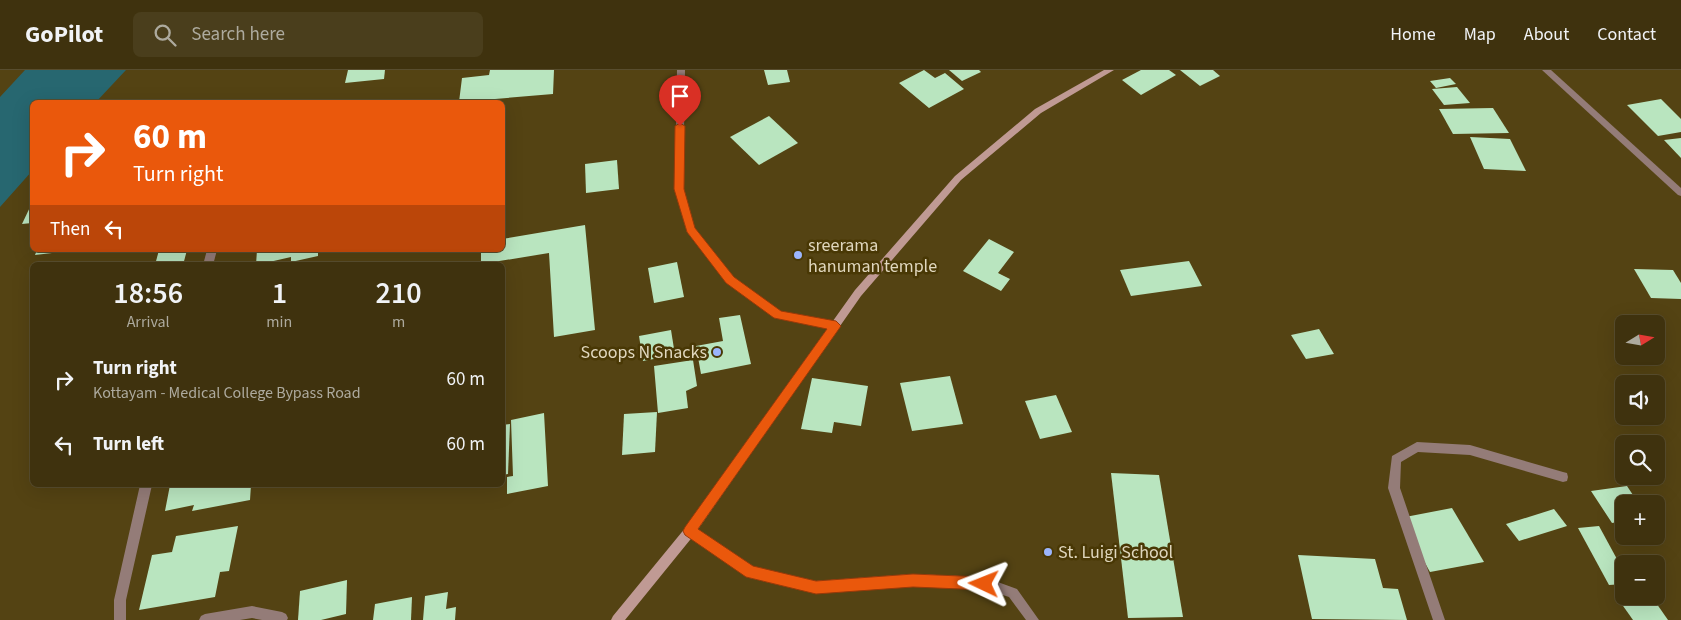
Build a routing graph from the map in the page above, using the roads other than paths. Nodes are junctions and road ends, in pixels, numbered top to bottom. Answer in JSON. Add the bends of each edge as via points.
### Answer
{"nodes":[{"id":1,"x":681,"y":70,"type":"edge"},
{"id":2,"x":1110,"y":70,"type":"edge"},
{"id":3,"x":1546,"y":70,"type":"edge"},
{"id":4,"x":1681,"y":193,"type":"edge"},
{"id":5,"x":836,"y":326,"type":"junction"},
{"id":6,"x":1563,"y":477,"type":"dead end"},
{"id":7,"x":146,"y":487,"type":"edge"},
{"id":8,"x":690,"y":531,"type":"junction"},
{"id":9,"x":120,"y":620,"type":"edge"},
{"id":10,"x":205,"y":620,"type":"edge"},
{"id":11,"x":281,"y":620,"type":"edge"},
{"id":12,"x":617,"y":620,"type":"edge"},
{"id":13,"x":1033,"y":620,"type":"edge"},
{"id":14,"x":1439,"y":620,"type":"edge"}],
"edges":[{"from":1,"to":5,"type":"street","via":[[679,189],[690,230],[730,280],[778,315]]},
{"from":2,"to":5,"type":"main road","via":[[1038,110],[958,178],[858,293]]},
{"from":3,"to":4,"type":"street"},
{"from":5,"to":8,"type":"main road"},
{"from":6,"to":14,"type":"street","via":[[1470,450],[1417,447],[1396,459],[1394,488]]},
{"from":7,"to":9,"type":"street","via":[[120,600]]},
{"from":8,"to":12,"type":"main road"},
{"from":8,"to":13,"type":"street","via":[[750,572],[816,587],[913,580],[984,584],[1013,594]]},
{"from":10,"to":11,"type":"street","via":[[252,612]]}]}
